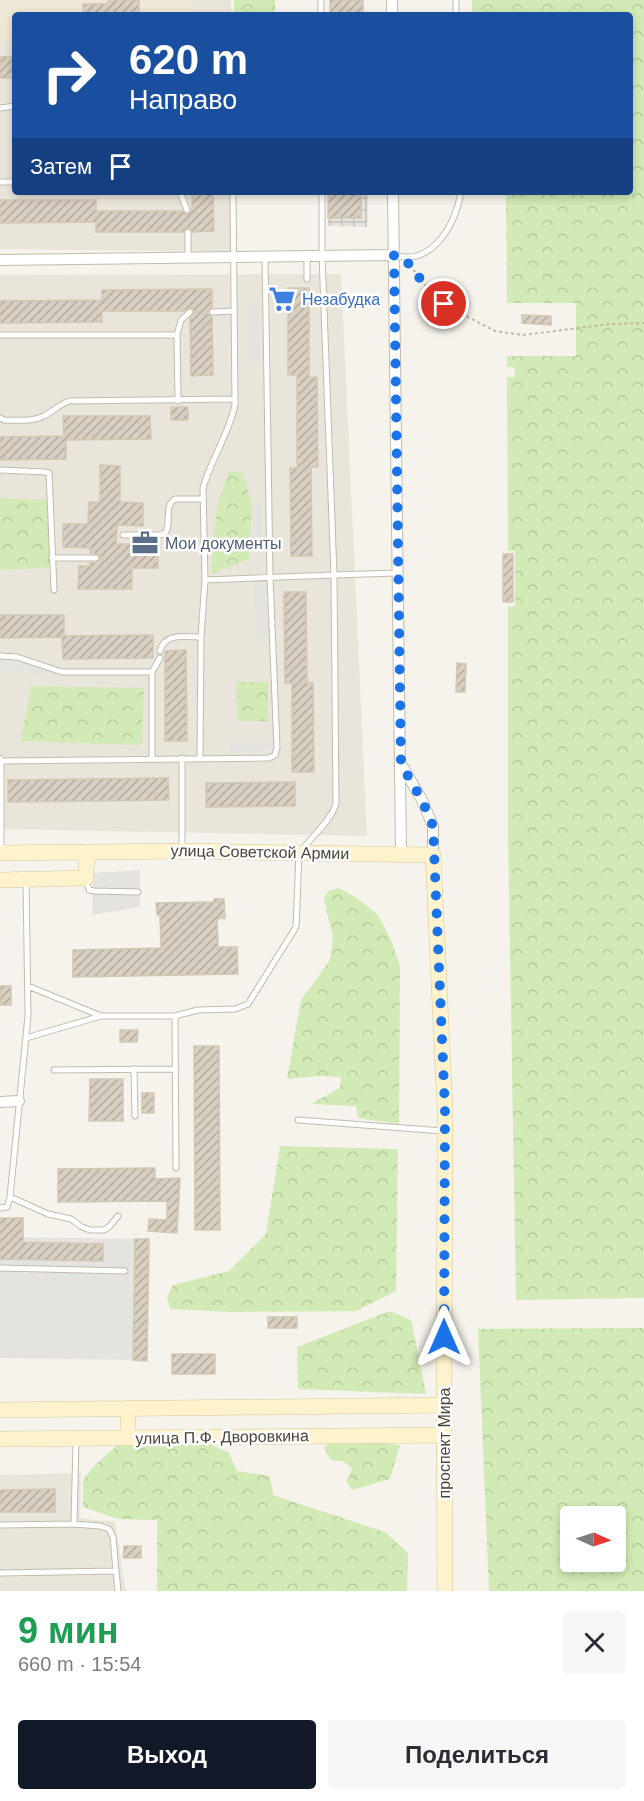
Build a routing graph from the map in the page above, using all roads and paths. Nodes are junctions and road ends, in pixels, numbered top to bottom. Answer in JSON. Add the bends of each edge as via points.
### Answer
{"nodes":[{"id":1,"x":181,"y":195,"type":"edge"},
{"id":2,"x":232,"y":195,"type":"edge"},
{"id":3,"x":322,"y":195,"type":"edge"},
{"id":4,"x":393,"y":195,"type":"edge"},
{"id":5,"x":460,"y":195,"type":"edge"},
{"id":6,"x":187,"y":210,"type":"dead end"},
{"id":7,"x":188,"y":232,"type":"dead end"},
{"id":8,"x":322,"y":255,"type":"junction"},
{"id":9,"x":307,"y":256,"type":"junction"},
{"id":10,"x":233,"y":257,"type":"junction"},
{"id":11,"x":265,"y":257,"type":"junction"},
{"id":12,"x":399,"y":257,"type":"junction"},
{"id":13,"x":188,"y":258,"type":"junction"},
{"id":14,"x":0,"y":260,"type":"edge"},
{"id":15,"x":307,"y":279,"type":"dead end"},
{"id":16,"x":234,"y":311,"type":"junction"},
{"id":17,"x":190,"y":312,"type":"dead end"},
{"id":18,"x":212,"y":312,"type":"dead end"},
{"id":19,"x":644,"y":322,"type":"edge"},
{"id":20,"x":0,"y":335,"type":"edge"},
{"id":21,"x":177,"y":335,"type":"junction"},
{"id":22,"x":234,"y":399,"type":"junction"},
{"id":23,"x":178,"y":401,"type":"junction"},
{"id":24,"x":0,"y":418,"type":"edge"},
{"id":25,"x":0,"y":470,"type":"edge"},
{"id":26,"x":203,"y":499,"type":"junction"},
{"id":27,"x":123,"y":535,"type":"dead end"},
{"id":28,"x":52,"y":558,"type":"junction"},
{"id":29,"x":96,"y":558,"type":"dead end"},
{"id":30,"x":397,"y":573,"type":"junction"},
{"id":31,"x":334,"y":575,"type":"junction"},
{"id":32,"x":270,"y":578,"type":"junction"},
{"id":33,"x":205,"y":579,"type":"junction"},
{"id":34,"x":54,"y":590,"type":"dead end"},
{"id":35,"x":201,"y":637,"type":"junction"},
{"id":36,"x":160,"y":651,"type":"dead end"},
{"id":37,"x":0,"y":656,"type":"edge"},
{"id":38,"x":160,"y":658,"type":"dead end"},
{"id":39,"x":152,"y":672,"type":"junction"},
{"id":40,"x":182,"y":758,"type":"junction"},
{"id":41,"x":200,"y":758,"type":"junction"},
{"id":42,"x":152,"y":759,"type":"junction"},
{"id":43,"x":0,"y":760,"type":"edge"},
{"id":44,"x":401,"y":764,"type":"junction"},
{"id":45,"x":182,"y":851,"type":"junction"},
{"id":46,"x":87,"y":852,"type":"junction"},
{"id":47,"x":1,"y":853,"type":"edge"},
{"id":48,"x":299,"y":853,"type":"junction"},
{"id":49,"x":401,"y":854,"type":"junction"},
{"id":50,"x":433,"y":855,"type":"junction"},
{"id":51,"x":86,"y":878,"type":"junction"},
{"id":52,"x":26,"y":879,"type":"junction"},
{"id":53,"x":0,"y":880,"type":"edge"},
{"id":54,"x":138,"y":892,"type":"dead end"},
{"id":55,"x":28,"y":986,"type":"junction"},
{"id":56,"x":101,"y":1016,"type":"junction"},
{"id":57,"x":175,"y":1016,"type":"junction"},
{"id":58,"x":26,"y":1038,"type":"junction"},
{"id":59,"x":176,"y":1069,"type":"junction"},
{"id":60,"x":54,"y":1070,"type":"dead end"},
{"id":61,"x":134,"y":1070,"type":"junction"},
{"id":62,"x":20,"y":1101,"type":"junction"},
{"id":63,"x":0,"y":1102,"type":"edge"},
{"id":64,"x":135,"y":1116,"type":"dead end"},
{"id":65,"x":298,"y":1120,"type":"dead end"},
{"id":66,"x":445,"y":1131,"type":"junction"},
{"id":67,"x":176,"y":1168,"type":"dead end"},
{"id":68,"x":10,"y":1197,"type":"junction"},
{"id":69,"x":0,"y":1208,"type":"edge"},
{"id":70,"x":118,"y":1216,"type":"dead end"},
{"id":71,"x":0,"y":1268,"type":"edge"},
{"id":72,"x":125,"y":1270,"type":"dead end"},
{"id":73,"x":444,"y":1405,"type":"junction"},
{"id":74,"x":128,"y":1408,"type":"junction"},
{"id":75,"x":0,"y":1410,"type":"edge"},
{"id":76,"x":444,"y":1435,"type":"junction"},
{"id":77,"x":76,"y":1438,"type":"junction"},
{"id":78,"x":128,"y":1438,"type":"junction"},
{"id":79,"x":0,"y":1439,"type":"edge"},
{"id":80,"x":74,"y":1524,"type":"junction"},
{"id":81,"x":0,"y":1525,"type":"edge"},
{"id":82,"x":116,"y":1571,"type":"junction"},
{"id":83,"x":0,"y":1572,"type":"edge"},
{"id":84,"x":118,"y":1591,"type":"edge"},
{"id":85,"x":445,"y":1591,"type":"edge"}],
"edges":[{"from":1,"to":6,"type":"lane"},
{"from":2,"to":10,"type":"lane"},
{"from":3,"to":8,"type":"lane"},
{"from":4,"to":12,"type":"street","name":"проспект Мира"},
{"from":5,"to":12,"type":"lane","via":[[446,232],[431,250]]},
{"from":7,"to":13,"type":"lane"},
{"from":8,"to":9,"type":"street"},
{"from":8,"to":12,"type":"street"},
{"from":8,"to":31,"type":"lane"},
{"from":9,"to":11,"type":"street"},
{"from":9,"to":15,"type":"lane"},
{"from":10,"to":11,"type":"street"},
{"from":10,"to":13,"type":"street"},
{"from":10,"to":16,"type":"lane"},
{"from":11,"to":32,"type":"lane"},
{"from":12,"to":19,"type":"path","via":[[444,304],[495,331],[523,335]]},
{"from":12,"to":30,"type":"street","name":"проспект Мира"},
{"from":13,"to":14,"type":"street"},
{"from":16,"to":18,"type":"lane"},
{"from":16,"to":22,"type":"lane"},
{"from":17,"to":21,"type":"lane","via":[[181,320]]},
{"from":20,"to":21,"type":"lane"},
{"from":21,"to":23,"type":"lane"},
{"from":22,"to":23,"type":"lane"},
{"from":22,"to":26,"type":"lane","via":[[231,422],[207,475]]},
{"from":23,"to":24,"type":"lane","via":[[69,401],[35,420]]},
{"from":25,"to":28,"type":"lane","via":[[49,474]]},
{"from":26,"to":27,"type":"lane","via":[[171,502],[166,532]]},
{"from":26,"to":33,"type":"lane"},
{"from":28,"to":29,"type":"lane"},
{"from":28,"to":34,"type":"lane"},
{"from":30,"to":31,"type":"lane"},
{"from":30,"to":44,"type":"street","name":"проспект Мира"},
{"from":31,"to":32,"type":"lane"},
{"from":31,"to":48,"type":"lane","via":[[336,804]]},
{"from":32,"to":33,"type":"lane"},
{"from":32,"to":41,"type":"lane","via":[[275,755]]},
{"from":33,"to":35,"type":"lane"},
{"from":35,"to":36,"type":"lane","via":[[170,638]]},
{"from":35,"to":41,"type":"lane"},
{"from":37,"to":39,"type":"lane","via":[[17,657],[62,672]]},
{"from":38,"to":39,"type":"lane"},
{"from":39,"to":42,"type":"lane"},
{"from":40,"to":41,"type":"lane"},
{"from":40,"to":42,"type":"lane"},
{"from":40,"to":45,"type":"lane"},
{"from":42,"to":43,"type":"lane"},
{"from":43,"to":47,"type":"lane"},
{"from":44,"to":49,"type":"street","name":"проспект Мира"},
{"from":44,"to":50,"type":"street","name":"проспект Мира","via":[[433,826]]},
{"from":45,"to":46,"type":"street","name":"улица Советской Армии"},
{"from":45,"to":48,"type":"street","name":"улица Советской Армии"},
{"from":46,"to":47,"type":"street","name":"улица Советской Армии"},
{"from":46,"to":51,"type":"street"},
{"from":48,"to":49,"type":"street","name":"улица Советской Армии"},
{"from":48,"to":57,"type":"lane","via":[[296,927],[248,1004]]},
{"from":49,"to":50,"type":"street","name":"улица Советской Армии"},
{"from":50,"to":66,"type":"street","name":"проспект Мира"},
{"from":51,"to":52,"type":"street"},
{"from":51,"to":54,"type":"lane","via":[[89,890]]},
{"from":52,"to":53,"type":"street"},
{"from":52,"to":55,"type":"lane"},
{"from":55,"to":56,"type":"lane"},
{"from":55,"to":58,"type":"lane"},
{"from":56,"to":57,"type":"lane"},
{"from":56,"to":58,"type":"lane"},
{"from":57,"to":59,"type":"lane"},
{"from":58,"to":62,"type":"lane"},
{"from":59,"to":61,"type":"lane"},
{"from":59,"to":67,"type":"lane"},
{"from":60,"to":61,"type":"lane"},
{"from":61,"to":64,"type":"lane"},
{"from":62,"to":63,"type":"street"},
{"from":62,"to":68,"type":"lane"},
{"from":65,"to":66,"type":"lane"},
{"from":66,"to":73,"type":"street","name":"проспект Мира"},
{"from":68,"to":69,"type":"lane","via":[[7,1207]]},
{"from":68,"to":70,"type":"lane","via":[[90,1230],[104,1230]]},
{"from":71,"to":72,"type":"lane"},
{"from":73,"to":74,"type":"street","name":"улица П.Ф. Дворовкина"},
{"from":73,"to":76,"type":"street","name":"проспект Мира"},
{"from":74,"to":75,"type":"street","name":"улица П.Ф. Дворовкина"},
{"from":74,"to":78,"type":"street"},
{"from":76,"to":78,"type":"street","name":"улица П.Ф. Дворовкина"},
{"from":76,"to":85,"type":"street","name":"проспект Мира"},
{"from":77,"to":78,"type":"street","name":"улица П.Ф. Дворовкина"},
{"from":77,"to":79,"type":"street","name":"улица П.Ф. Дворовкина"},
{"from":77,"to":80,"type":"lane"},
{"from":80,"to":81,"type":"lane"},
{"from":80,"to":82,"type":"lane","via":[[109,1529]]},
{"from":82,"to":83,"type":"lane"},
{"from":82,"to":84,"type":"lane"}]}
